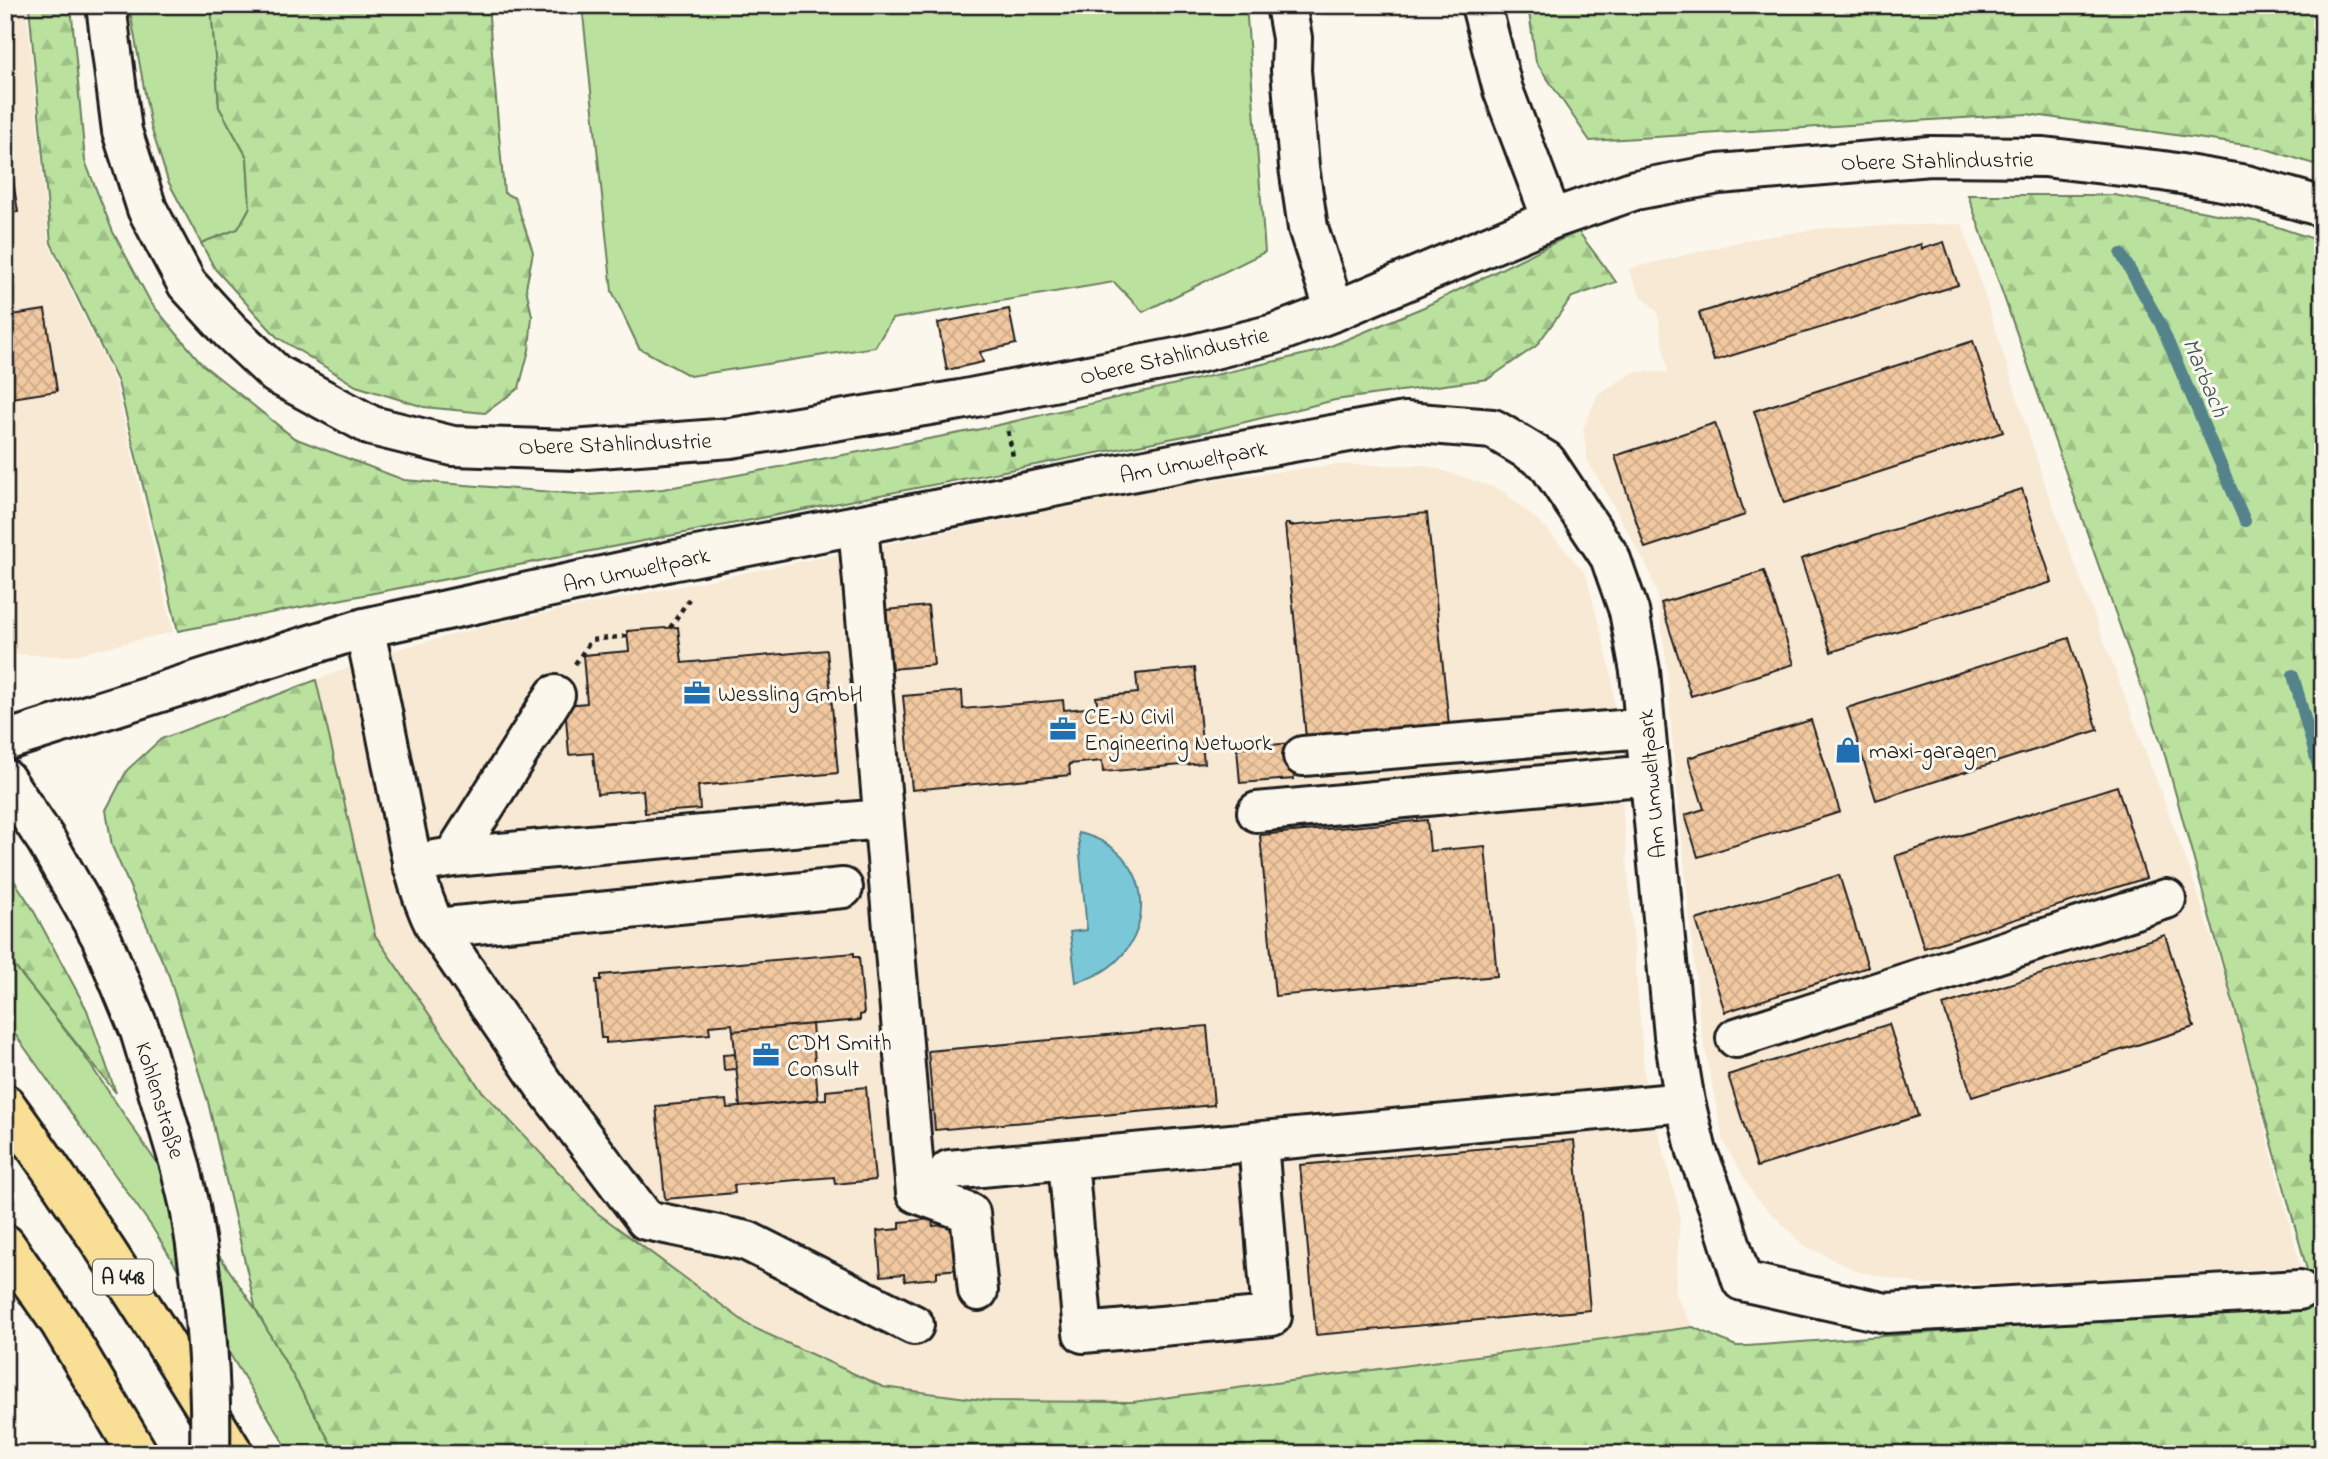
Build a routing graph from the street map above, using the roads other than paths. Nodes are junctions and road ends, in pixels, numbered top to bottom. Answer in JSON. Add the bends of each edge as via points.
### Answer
{"nodes":[{"id":1,"x":106,"y":5,"type":"edge"},
{"id":2,"x":1314,"y":5,"type":"edge"},
{"id":3,"x":1481,"y":5,"type":"edge"},
{"id":4,"x":1289,"y":22,"type":"edge"},
{"id":5,"x":2323,"y":207,"type":"edge"},
{"id":6,"x":1552,"y":219,"type":"junction"},
{"id":7,"x":1335,"y":311,"type":"junction"},
{"id":8,"x":858,"y":525,"type":"junction"},
{"id":9,"x":364,"y":628,"type":"junction"},
{"id":10,"x":555,"y":695,"type":"road end"},
{"id":11,"x":1645,"y":728,"type":"junction"},
{"id":12,"x":5,"y":741,"type":"edge"},
{"id":13,"x":1303,"y":756,"type":"dead end"},
{"id":14,"x":1650,"y":775,"type":"junction"},
{"id":15,"x":5,"y":779,"type":"edge"},
{"id":16,"x":1257,"y":812,"type":"dead end"},
{"id":17,"x":882,"y":819,"type":"junction"},
{"id":18,"x":453,"y":858,"type":"junction"},
{"id":19,"x":412,"y":864,"type":"junction"},
{"id":20,"x":842,"y":888,"type":"dead end"},
{"id":21,"x":2166,"y":899,"type":"dead end"},
{"id":22,"x":436,"y":928,"type":"junction"},
{"id":23,"x":1736,"y":1038,"type":"dead end"},
{"id":24,"x":1685,"y":1102,"type":"junction"},
{"id":25,"x":5,"y":1104,"type":"edge"},
{"id":26,"x":1258,"y":1142,"type":"junction"},
{"id":27,"x":1068,"y":1160,"type":"junction"},
{"id":28,"x":949,"y":1170,"type":"dead end"},
{"id":29,"x":5,"y":1244,"type":"edge"},
{"id":30,"x":2299,"y":1290,"type":"dead end"},
{"id":31,"x":978,"y":1291,"type":"dead end"},
{"id":32,"x":914,"y":1325,"type":"dead end"},
{"id":33,"x":138,"y":1454,"type":"edge"},
{"id":34,"x":210,"y":1454,"type":"edge"},
{"id":35,"x":234,"y":1454,"type":"edge"}],
"edges":[{"from":1,"to":7,"type":"street","name":"Obere Stahlindustrie","via":[[121,131],[147,209],[187,284],[276,374],[372,426],[453,446],[573,450],[731,438],[1186,356],[1274,334]]},
{"from":2,"to":4,"type":"street"},
{"from":3,"to":6,"type":"street","via":[[1503,90]]},
{"from":4,"to":7,"type":"street","via":[[1308,228]]},
{"from":5,"to":6,"type":"street","name":"Obere Stahlindustrie","via":[[2246,185],[2163,171],[2044,157],[1930,156],[1719,174],[1635,190]]},
{"from":6,"to":7,"type":"street","name":"Obere Stahlindustrie"},
{"from":8,"to":9,"type":"street","name":"Am Umweltpark"},
{"from":8,"to":11,"type":"street","name":"Am Umweltpark","via":[[1405,422],[1493,429],[1546,461],[1610,557],[1629,611]]},
{"from":8,"to":17,"type":"street"},
{"from":9,"to":12,"type":"street","name":"Am Umweltpark"},
{"from":9,"to":19,"type":"street"},
{"from":10,"to":18,"type":"street"},
{"from":11,"to":13,"type":"street"},
{"from":11,"to":14,"type":"street","name":"Am Umweltpark"},
{"from":14,"to":16,"type":"street"},
{"from":14,"to":24,"type":"street","name":"Am Umweltpark","via":[[1674,1036]]},
{"from":15,"to":34,"type":"street","name":"Kohlenstraße","bridge":true,"via":[[101,937],[140,1031],[180,1165],[202,1274],[210,1373]]},
{"from":17,"to":18,"type":"street"},
{"from":17,"to":31,"type":"street","via":[[916,1193],[970,1213]]},
{"from":18,"to":19,"type":"street"},
{"from":19,"to":22,"type":"street","via":[[422,901]]},
{"from":20,"to":22,"type":"street"},
{"from":21,"to":23,"type":"street"},
{"from":22,"to":32,"type":"street","via":[[542,1084],[646,1220],[747,1241]]},
{"from":24,"to":26,"type":"street"},
{"from":24,"to":30,"type":"street","name":"Am Umweltpark","via":[[1697,1152],[1742,1280],[1886,1313]]},
{"from":25,"to":35,"type":"highway","number":"A 448","via":[[148,1314]]},
{"from":26,"to":27,"type":"street"},
{"from":26,"to":27,"type":"street","via":[[1272,1316],[1083,1333]]},
{"from":27,"to":28,"type":"street"},
{"from":29,"to":33,"type":"highway","via":[[60,1323]]}]}
